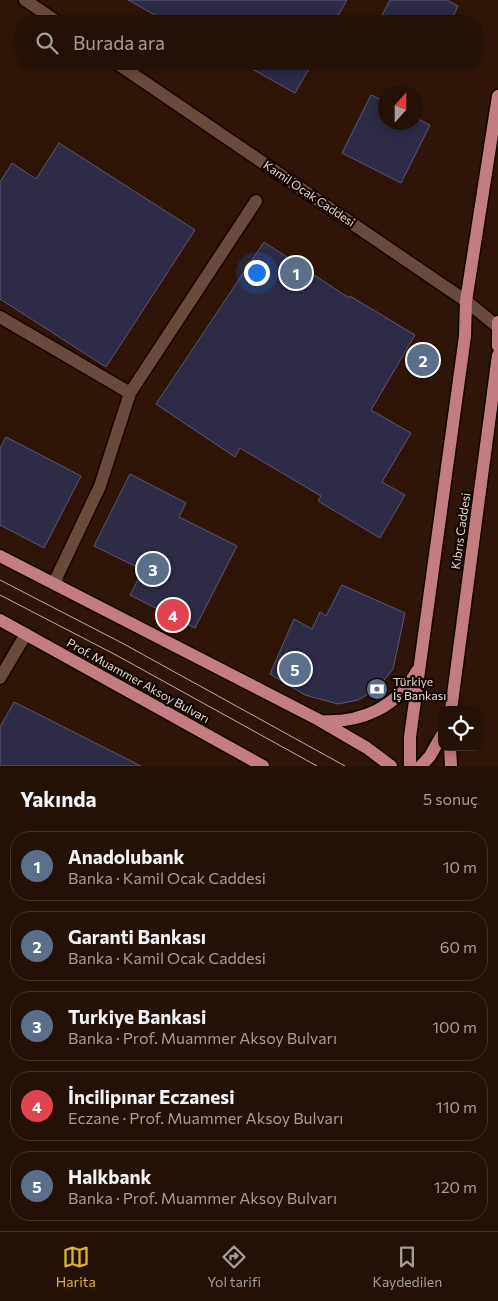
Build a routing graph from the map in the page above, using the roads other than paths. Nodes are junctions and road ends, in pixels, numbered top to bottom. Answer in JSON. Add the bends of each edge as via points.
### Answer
{"nodes":[{"id":1,"x":25,"y":0,"type":"edge"},
{"id":2,"x":47,"y":15,"type":"edge"},
{"id":3,"x":127,"y":70,"type":"edge"},
{"id":4,"x":498,"y":96,"type":"edge"},
{"id":5,"x":256,"y":201,"type":"dead end"},
{"id":6,"x":466,"y":301,"type":"junction"},
{"id":7,"x":0,"y":317,"type":"edge"},
{"id":8,"x":498,"y":322,"type":"edge"},
{"id":9,"x":498,"y":326,"type":"edge"},
{"id":10,"x":498,"y":346,"type":"edge"},
{"id":11,"x":498,"y":355,"type":"edge"},
{"id":12,"x":130,"y":393,"type":"junction"},
{"id":13,"x":0,"y":556,"type":"edge"},
{"id":14,"x":54,"y":583,"type":"junction"},
{"id":15,"x":0,"y":620,"type":"edge"},
{"id":16,"x":26,"y":634,"type":"junction"},
{"id":17,"x":420,"y":666,"type":"junction"},
{"id":18,"x":0,"y":678,"type":"edge"},
{"id":19,"x":452,"y":706,"type":"edge"},
{"id":20,"x":319,"y":720,"type":"junction"},
{"id":21,"x":438,"y":742,"type":"edge"},
{"id":22,"x":450,"y":751,"type":"edge"},
{"id":23,"x":263,"y":766,"type":"edge"},
{"id":24,"x":392,"y":766,"type":"edge"},
{"id":25,"x":410,"y":766,"type":"edge"},
{"id":26,"x":421,"y":766,"type":"edge"},
{"id":27,"x":451,"y":766,"type":"edge"}],
"edges":[{"from":1,"to":2,"type":"street"},
{"from":3,"to":6,"type":"street","name":"Kamil Ocak Caddesi"},
{"from":4,"to":6,"type":"main road"},
{"from":5,"to":12,"type":"street"},
{"from":6,"to":9,"type":"street","name":"Kamil Ocak Caddesi"},
{"from":6,"to":17,"type":"main road","via":[[465,336]]},
{"from":7,"to":12,"type":"street"},
{"from":8,"to":9,"type":"main road"},
{"from":9,"to":10,"type":"main road"},
{"from":11,"to":19,"type":"main road","name":"Kıbrıs Caddesi"},
{"from":12,"to":14,"type":"street","via":[[100,486]]},
{"from":13,"to":14,"type":"main road"},
{"from":14,"to":20,"type":"main road"},
{"from":15,"to":16,"type":"main road","name":"Prof. Muammer Aksoy Bulvarı"},
{"from":16,"to":18,"type":"street"},
{"from":16,"to":23,"type":"main road","name":"Prof. Muammer Aksoy Bulvarı"},
{"from":17,"to":20,"type":"main road","via":[[404,690],[369,715],[336,722]]},
{"from":17,"to":25,"type":"main road","via":[[410,737]]},
{"from":20,"to":24,"type":"main road"},
{"from":21,"to":26,"type":"main road"},
{"from":22,"to":27,"type":"main road"}]}
